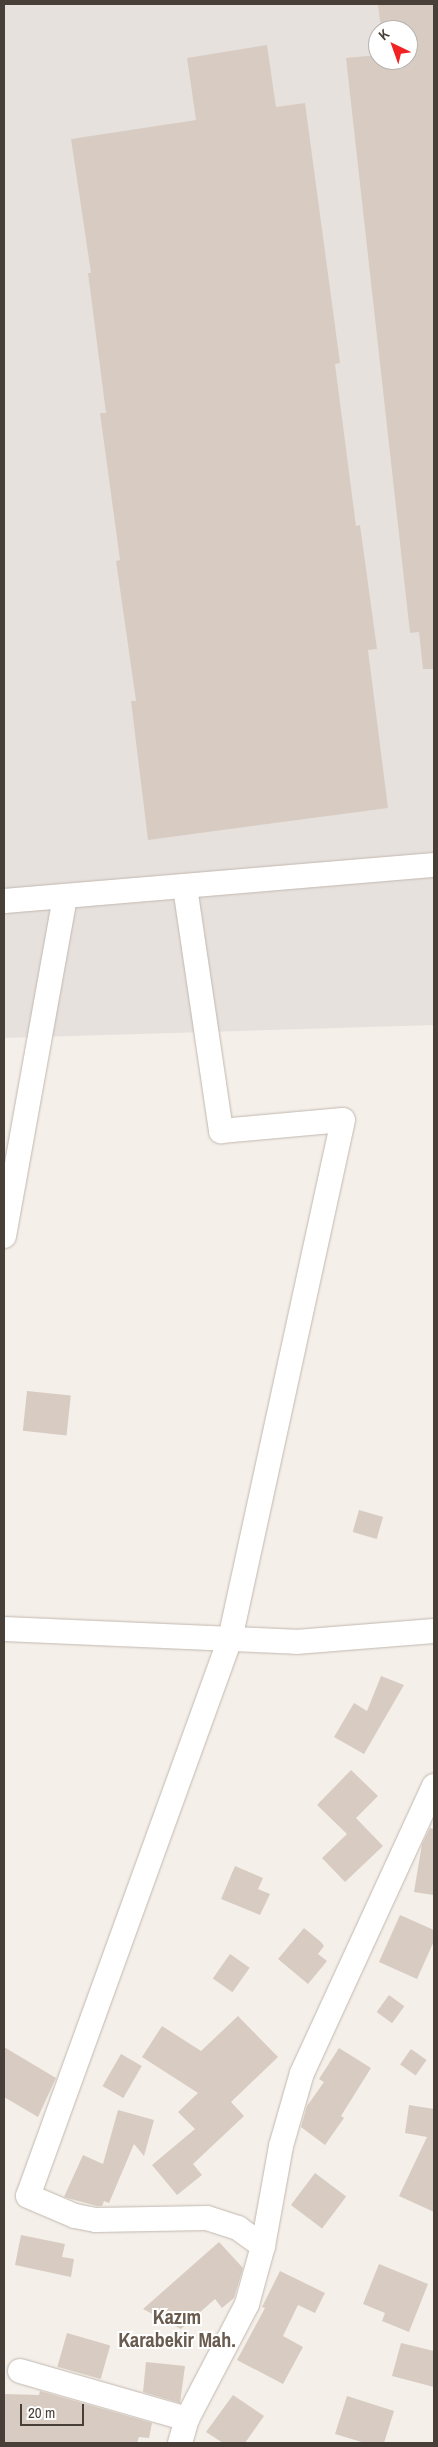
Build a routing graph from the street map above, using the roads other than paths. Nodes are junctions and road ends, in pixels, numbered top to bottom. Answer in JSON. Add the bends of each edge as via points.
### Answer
{"nodes":[{"id":1,"x":434,"y":865,"type":"edge"},
{"id":2,"x":185,"y":887,"type":"junction"},
{"id":3,"x":65,"y":898,"type":"junction"},
{"id":4,"x":4,"y":901,"type":"edge"},
{"id":5,"x":4,"y":1236,"type":"edge"},
{"id":6,"x":4,"y":1629,"type":"edge"},
{"id":7,"x":434,"y":1631,"type":"edge"},
{"id":8,"x":230,"y":1639,"type":"junction"},
{"id":9,"x":434,"y":1787,"type":"edge"},
{"id":10,"x":263,"y":2246,"type":"junction"},
{"id":11,"x":20,"y":2371,"type":"dead end"},
{"id":12,"x":188,"y":2419,"type":"junction"},
{"id":13,"x":180,"y":2443,"type":"edge"}],
"edges":[{"from":1,"to":2,"type":"street"},
{"from":2,"to":3,"type":"street"},
{"from":2,"to":8,"type":"street","via":[[221,1131],[343,1120]]},
{"from":3,"to":4,"type":"street"},
{"from":3,"to":5,"type":"street"},
{"from":6,"to":8,"type":"street"},
{"from":7,"to":8,"type":"street","via":[[296,1642]]},
{"from":8,"to":10,"type":"street","via":[[28,2196],[75,2216],[96,2220],[208,2218],[238,2228]]},
{"from":9,"to":10,"type":"street","via":[[302,2073],[281,2146]]},
{"from":10,"to":12,"type":"street","via":[[247,2304]]},
{"from":11,"to":12,"type":"street"},
{"from":12,"to":13,"type":"street"}]}
